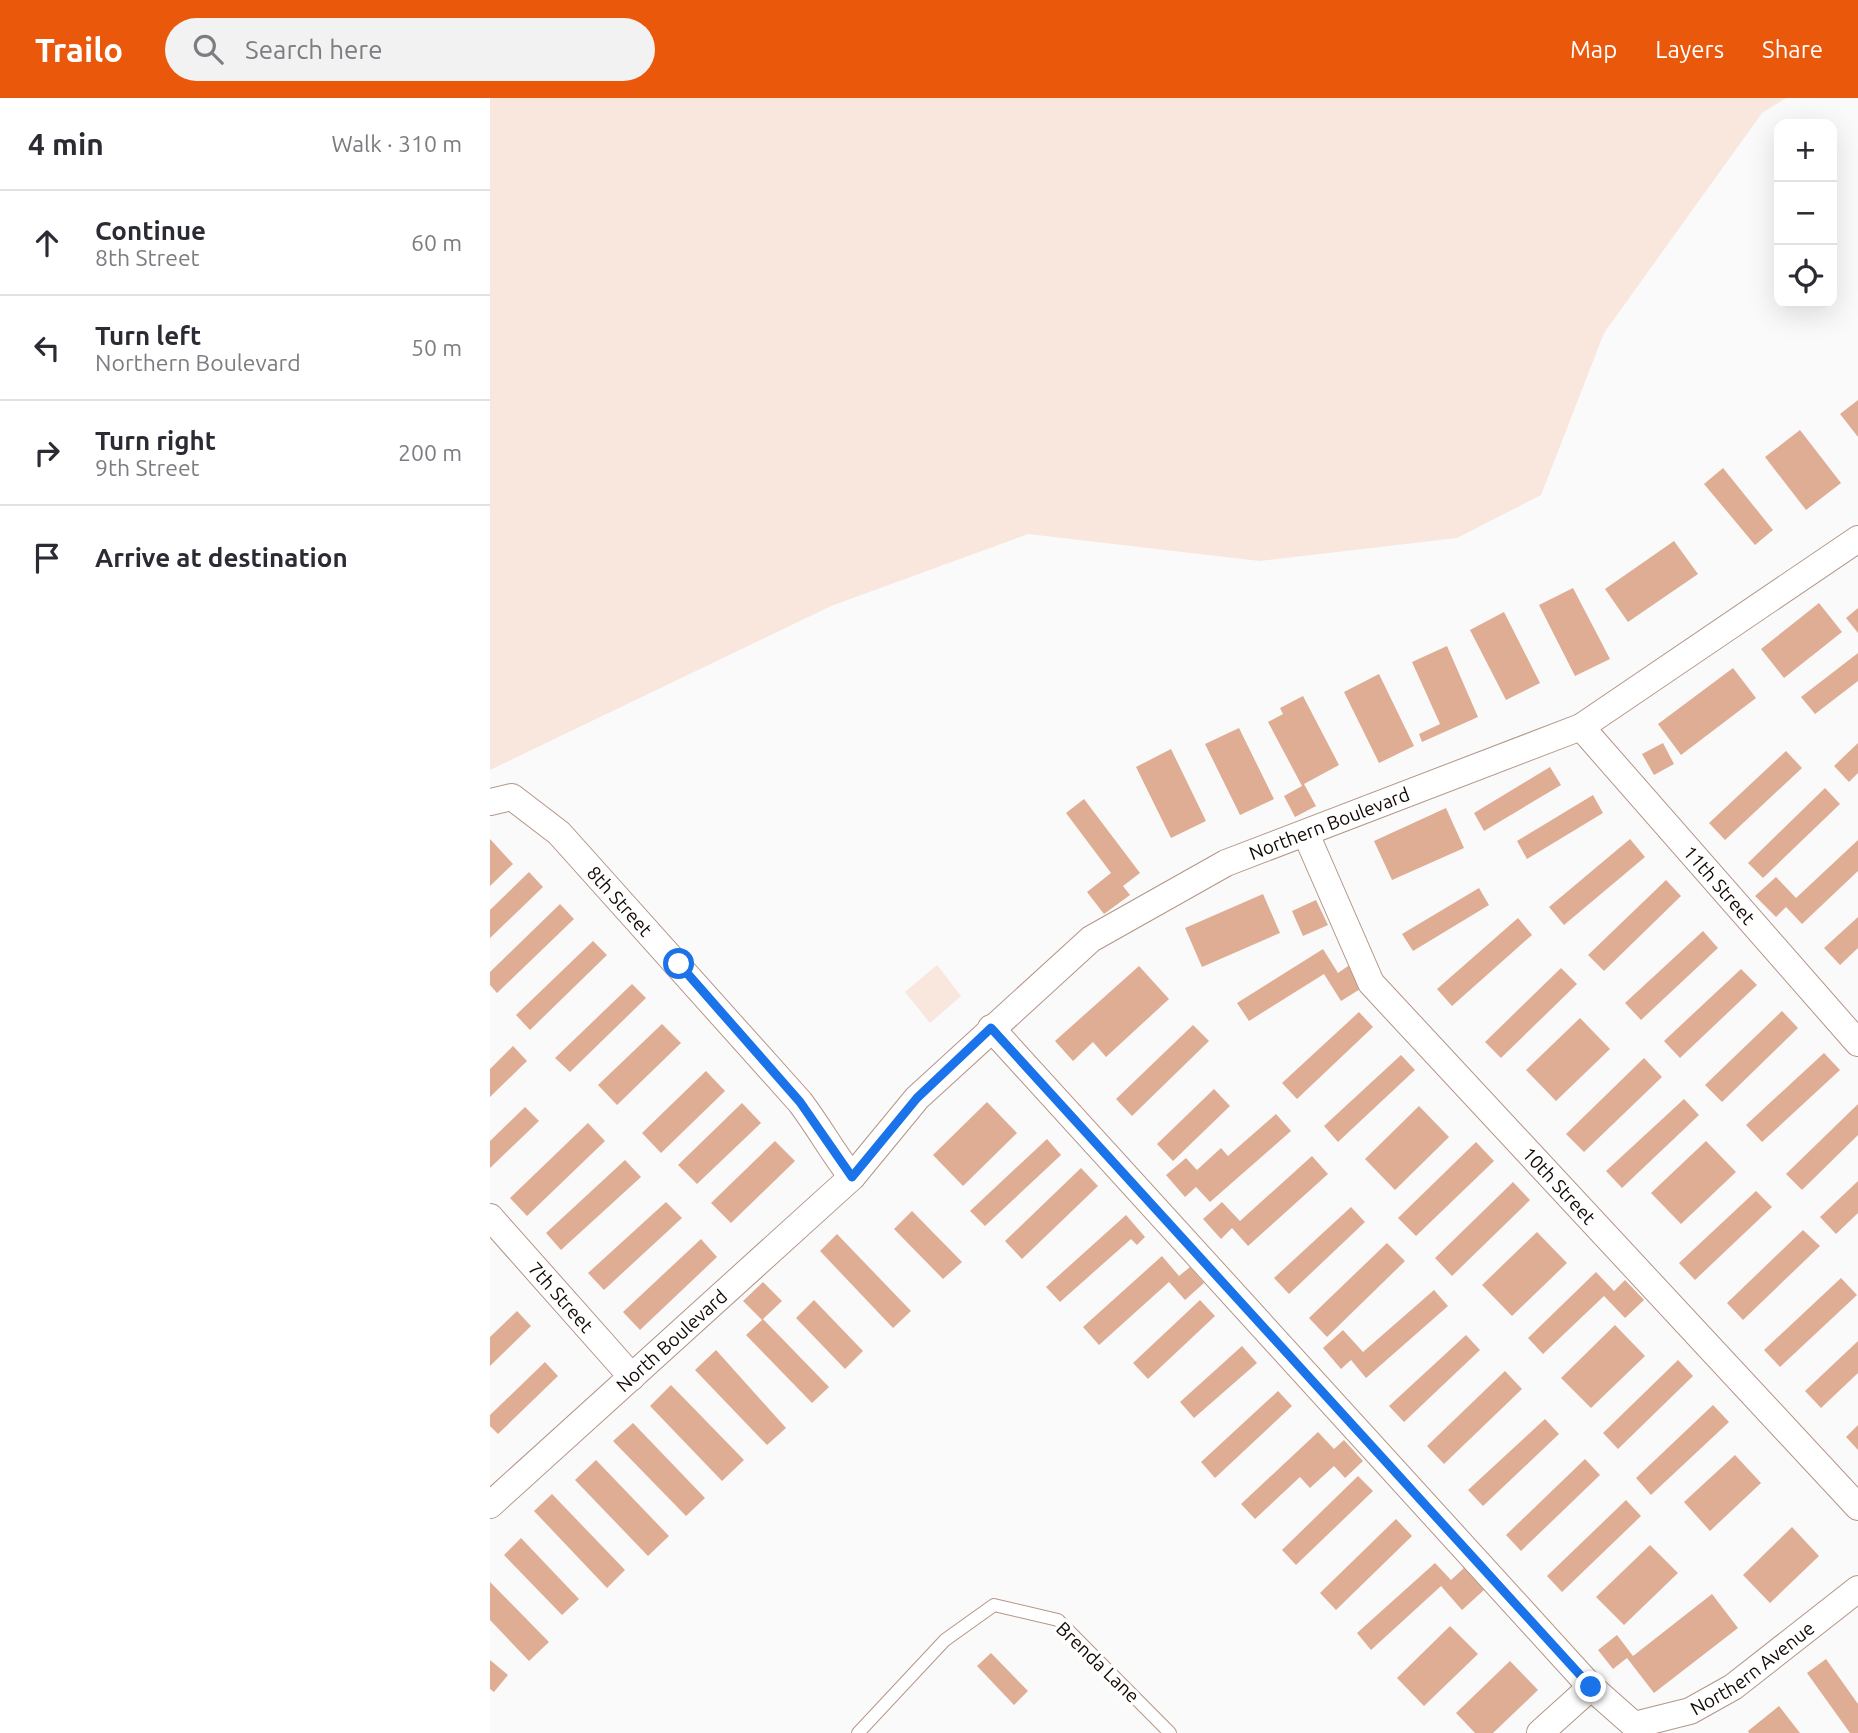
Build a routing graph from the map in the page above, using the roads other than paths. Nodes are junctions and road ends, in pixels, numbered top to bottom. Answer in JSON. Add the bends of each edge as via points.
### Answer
{"nodes":[{"id":1,"x":1853,"y":552,"type":"edge"},
{"id":2,"x":1581,"y":727,"type":"junction"},
{"id":3,"x":501,"y":799,"type":"edge"},
{"id":4,"x":1306,"y":834,"type":"junction"},
{"id":5,"x":991,"y":1028,"type":"junction"},
{"id":6,"x":1858,"y":1043,"type":"edge"},
{"id":7,"x":852,"y":1177,"type":"junction"},
{"id":8,"x":490,"y":1217,"type":"edge"},
{"id":9,"x":632,"y":1377,"type":"junction"},
{"id":10,"x":490,"y":1505,"type":"edge"},
{"id":11,"x":1858,"y":1507,"type":"edge"},
{"id":12,"x":1858,"y":1589,"type":"edge"},
{"id":13,"x":1591,"y":1687,"type":"junction"},
{"id":14,"x":858,"y":1733,"type":"edge"},
{"id":15,"x":1170,"y":1733,"type":"edge"},
{"id":16,"x":1540,"y":1733,"type":"edge"}],
"edges":[{"from":1,"to":2,"type":"street","name":"Northern Boulevard"},
{"from":2,"to":4,"type":"street","name":"Northern Boulevard"},
{"from":2,"to":6,"type":"street","name":"11th Street"},
{"from":3,"to":7,"type":"street","name":"8th Street","via":[[559,833],[800,1102]]},
{"from":4,"to":5,"type":"street","name":"Northern Boulevard","via":[[1226,863],[1091,939]]},
{"from":4,"to":11,"type":"street","name":"10th Street","via":[[1371,983]]},
{"from":5,"to":7,"type":"street","name":"Northern Boulevard","via":[[917,1098]]},
{"from":5,"to":13,"type":"street"},
{"from":7,"to":9,"type":"street","name":"North Boulevard"},
{"from":8,"to":9,"type":"street","name":"7th Street"},
{"from":9,"to":10,"type":"street","name":"North Boulevard"},
{"from":12,"to":13,"type":"street","name":"Northern Avenue","via":[[1734,1687],[1690,1711],[1634,1725]]},
{"from":13,"to":16,"type":"street"},
{"from":14,"to":15,"type":"lane","name":"Brenda Lane","via":[[944,1640],[994,1605],[1058,1620]]}]}
